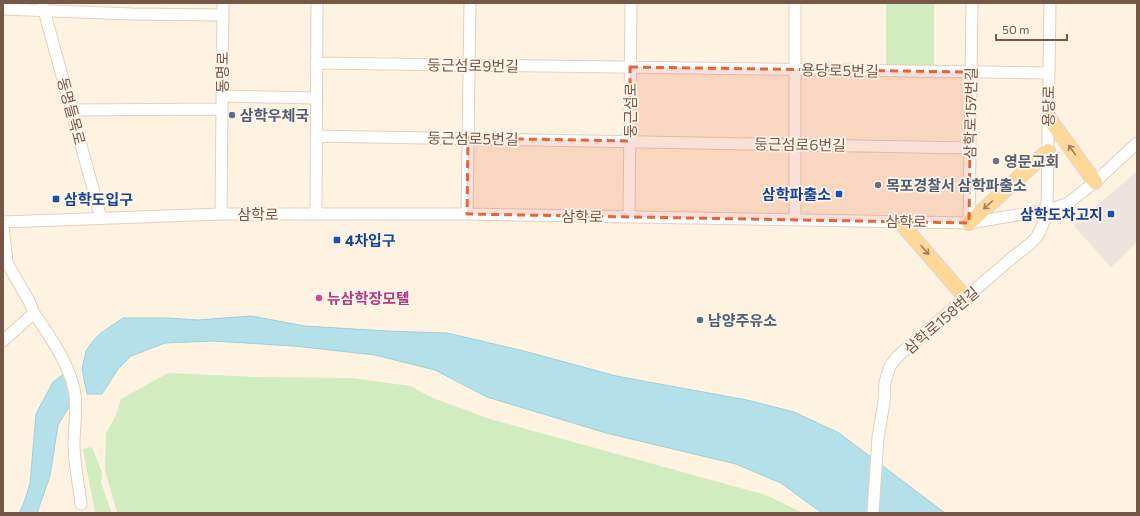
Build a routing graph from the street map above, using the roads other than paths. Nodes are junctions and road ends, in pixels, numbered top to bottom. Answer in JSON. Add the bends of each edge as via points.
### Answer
{"nodes":[{"id":1,"x":223,"y":3,"type":"edge"},
{"id":2,"x":317,"y":3,"type":"edge"},
{"id":3,"x":470,"y":3,"type":"edge"},
{"id":4,"x":631,"y":3,"type":"edge"},
{"id":5,"x":796,"y":3,"type":"edge"},
{"id":6,"x":972,"y":3,"type":"edge"},
{"id":7,"x":1050,"y":3,"type":"edge"},
{"id":8,"x":43,"y":6,"type":"edge"},
{"id":9,"x":3,"y":9,"type":"edge"},
{"id":10,"x":131,"y":9,"type":"edge"},
{"id":11,"x":222,"y":15,"type":"junction"},
{"id":12,"x":316,"y":63,"type":"junction"},
{"id":13,"x":469,"y":65,"type":"junction"},
{"id":14,"x":630,"y":67,"type":"junction"},
{"id":15,"x":795,"y":70,"type":"junction"},
{"id":16,"x":971,"y":72,"type":"junction"},
{"id":17,"x":1049,"y":73,"type":"junction"},
{"id":18,"x":222,"y":96,"type":"junction"},
{"id":19,"x":316,"y":98,"type":"junction"},
{"id":20,"x":222,"y":109,"type":"junction"},
{"id":21,"x":72,"y":110,"type":"junction"},
{"id":22,"x":1048,"y":118,"type":"junction"},
{"id":23,"x":316,"y":136,"type":"junction"},
{"id":24,"x":468,"y":138,"type":"junction"},
{"id":25,"x":630,"y":141,"type":"junction"},
{"id":26,"x":1137,"y":143,"type":"edge"},
{"id":27,"x":795,"y":144,"type":"junction"},
{"id":28,"x":970,"y":148,"type":"junction"},
{"id":29,"x":1048,"y":151,"type":"junction"},
{"id":30,"x":1095,"y":182,"type":"junction"},
{"id":31,"x":1047,"y":210,"type":"junction"},
{"id":32,"x":221,"y":214,"type":"junction"},
{"id":33,"x":316,"y":214,"type":"junction"},
{"id":34,"x":467,"y":214,"type":"junction"},
{"id":35,"x":629,"y":217,"type":"junction"},
{"id":36,"x":101,"y":218,"type":"junction"},
{"id":37,"x":795,"y":219,"type":"junction"},
{"id":38,"x":899,"y":221,"type":"junction"},
{"id":39,"x":3,"y":222,"type":"edge"},
{"id":40,"x":968,"y":223,"type":"junction"},
{"id":41,"x":3,"y":226,"type":"edge"},
{"id":42,"x":966,"y":298,"type":"junction"},
{"id":43,"x":34,"y":313,"type":"junction"},
{"id":44,"x":3,"y":341,"type":"edge"},
{"id":45,"x":81,"y":504,"type":"dead end"},
{"id":46,"x":873,"y":513,"type":"edge"}],
"edges":[{"from":1,"to":11,"type":"street","name":"동명로"},
{"from":2,"to":12,"type":"street"},
{"from":3,"to":13,"type":"street"},
{"from":4,"to":14,"type":"street","name":"둥근섬로"},
{"from":5,"to":15,"type":"street"},
{"from":6,"to":16,"type":"street","name":"삼학로157번길"},
{"from":7,"to":17,"type":"street","name":"용당로"},
{"from":8,"to":9,"type":"street"},
{"from":8,"to":10,"type":"street"},
{"from":8,"to":21,"type":"street","name":"동명들목로"},
{"from":10,"to":11,"type":"street"},
{"from":11,"to":18,"type":"street","name":"동명로"},
{"from":12,"to":13,"type":"street","name":"둥근섬로9번길"},
{"from":12,"to":19,"type":"street"},
{"from":13,"to":14,"type":"street","name":"둥근섬로9번길"},
{"from":13,"to":24,"type":"street"},
{"from":14,"to":15,"type":"street","name":"용당로5번길"},
{"from":14,"to":25,"type":"street","name":"둥근섬로"},
{"from":15,"to":16,"type":"street","name":"용당로5번길"},
{"from":15,"to":27,"type":"street"},
{"from":16,"to":17,"type":"street","name":"용당로5번길"},
{"from":16,"to":28,"type":"street","name":"삼학로157번길"},
{"from":17,"to":22,"type":"street","name":"용당로"},
{"from":18,"to":19,"type":"street"},
{"from":18,"to":20,"type":"street","name":"동명로"},
{"from":19,"to":23,"type":"street"},
{"from":20,"to":21,"type":"street"},
{"from":20,"to":32,"type":"street","name":"동명로"},
{"from":21,"to":36,"type":"street","name":"동명들목로"},
{"from":22,"to":29,"type":"street","name":"용당로"},
{"from":30,"to":22,"type":"main road","one_way":true},
{"from":23,"to":24,"type":"street","name":"둥근섬로5번길"},
{"from":23,"to":33,"type":"street"},
{"from":24,"to":25,"type":"street","name":"둥근섬로5번길"},
{"from":24,"to":34,"type":"street"},
{"from":25,"to":27,"type":"street","name":"둥근섬로6번길"},
{"from":25,"to":35,"type":"street","name":"둥근섬로"},
{"from":26,"to":30,"type":"street","name":"삼학로"},
{"from":27,"to":28,"type":"street","name":"둥근섬로6번길"},
{"from":27,"to":37,"type":"street"},
{"from":28,"to":40,"type":"street","name":"삼학로157번길"},
{"from":29,"to":31,"type":"street","name":"용당로"},
{"from":29,"to":40,"type":"main road","one_way":true},
{"from":30,"to":31,"type":"street","name":"삼학로","via":[[1067,204]]},
{"from":31,"to":40,"type":"street","name":"삼학로"},
{"from":31,"to":42,"type":"street","name":"삼학로158번길","via":[[1043,228],[1032,243]]},
{"from":32,"to":33,"type":"street","name":"삼학로"},
{"from":32,"to":36,"type":"street","name":"삼학로"},
{"from":33,"to":34,"type":"street","name":"삼학로"},
{"from":34,"to":35,"type":"street","name":"삼학로"},
{"from":35,"to":37,"type":"street","name":"삼학로"},
{"from":36,"to":39,"type":"street","name":"삼학로"},
{"from":37,"to":38,"type":"street","name":"삼학로"},
{"from":38,"to":40,"type":"street","name":"삼학로"},
{"from":38,"to":42,"type":"main road","one_way":true},
{"from":41,"to":43,"type":"street","via":[[7,263]]},
{"from":42,"to":46,"type":"street","name":"삼학로158번길","via":[[898,356],[890,366],[877,453]]},
{"from":43,"to":44,"type":"street"},
{"from":43,"to":45,"type":"street","via":[[60,354],[74,390],[74,449]]}]}
